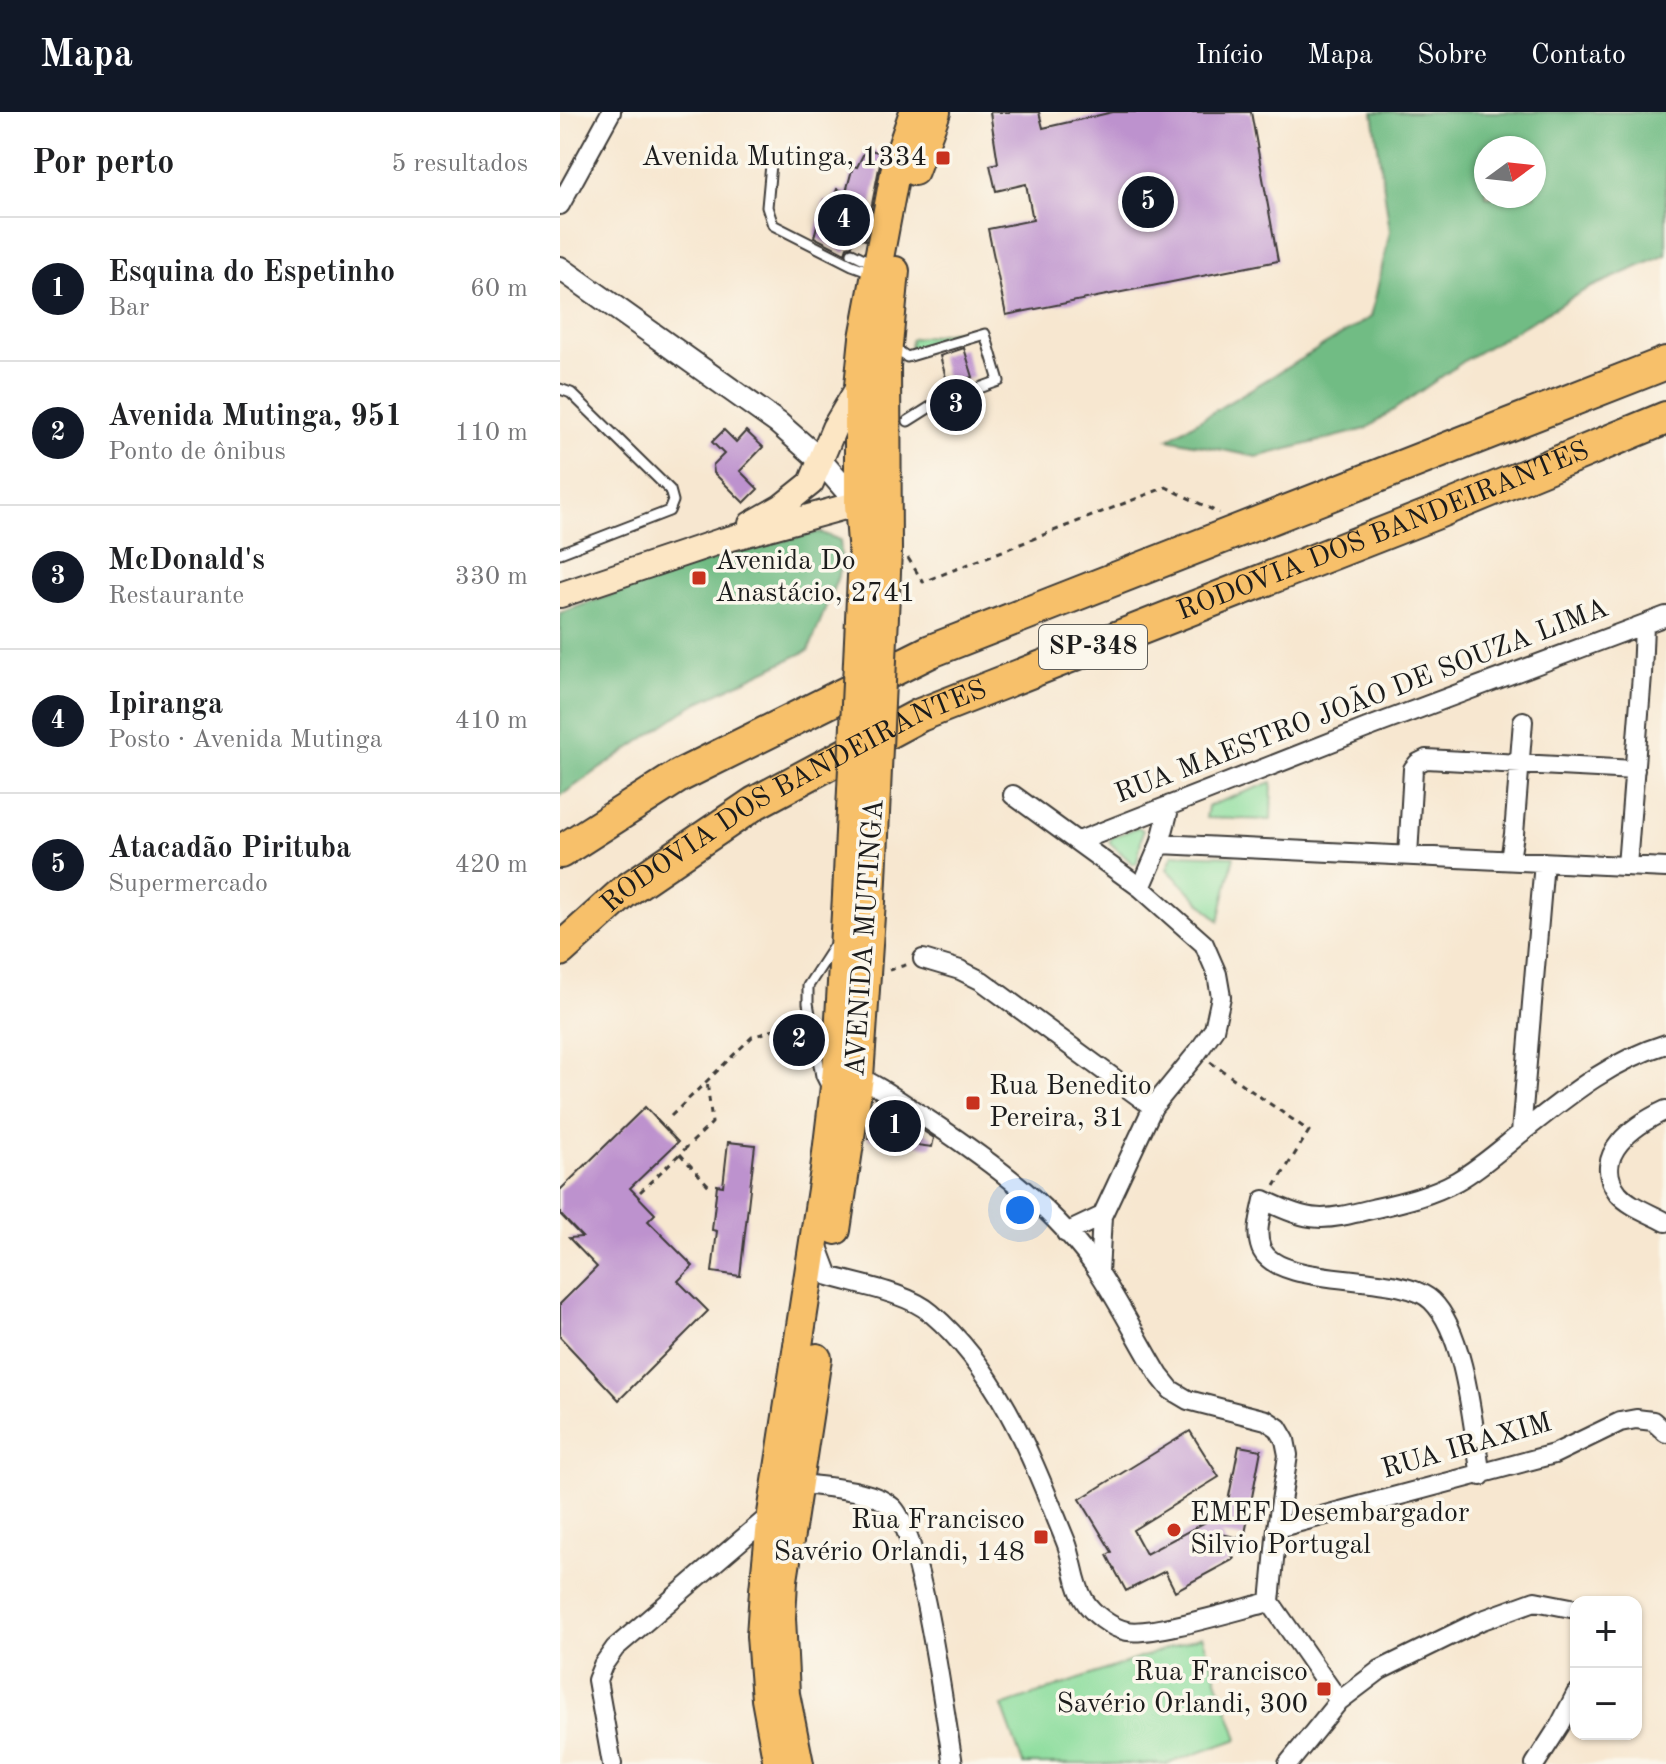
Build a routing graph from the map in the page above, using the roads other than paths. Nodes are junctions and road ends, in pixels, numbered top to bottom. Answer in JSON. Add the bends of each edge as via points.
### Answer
{"nodes":[{"id":1,"x":611,"y":112,"type":"edge"},
{"id":2,"x":914,"y":112,"type":"edge"},
{"id":3,"x":936,"y":112,"type":"edge"},
{"id":4,"x":771,"y":164,"type":"dead end"},
{"id":5,"x":560,"y":205,"type":"edge"},
{"id":6,"x":852,"y":253,"type":"dead end"},
{"id":7,"x":560,"y":268,"type":"edge"},
{"id":8,"x":878,"y":270,"type":"junction"},
{"id":9,"x":888,"y":343,"type":"junction"},
{"id":10,"x":1666,"y":363,"type":"edge"},
{"id":11,"x":859,"y":386,"type":"junction"},
{"id":12,"x":560,"y":389,"type":"edge"},
{"id":13,"x":1666,"y":418,"type":"edge"},
{"id":14,"x":908,"y":421,"type":"dead end"},
{"id":15,"x":887,"y":444,"type":"junction"},
{"id":16,"x":819,"y":459,"type":"junction"},
{"id":17,"x":887,"y":494,"type":"junction"},
{"id":18,"x":859,"y":505,"type":"junction"},
{"id":19,"x":721,"y":541,"type":"junction"},
{"id":20,"x":879,"y":543,"type":"junction"},
{"id":21,"x":560,"y":553,"type":"edge"},
{"id":22,"x":560,"y":595,"type":"edge"},
{"id":23,"x":1666,"y":616,"type":"edge"},
{"id":24,"x":1644,"y":625,"type":"junction"},
{"id":25,"x":1523,"y":721,"type":"dead end"},
{"id":26,"x":1520,"y":763,"type":"junction"},
{"id":27,"x":1635,"y":770,"type":"junction"},
{"id":28,"x":1013,"y":795,"type":"dead end"},
{"id":29,"x":1170,"y":805,"type":"junction"},
{"id":30,"x":1079,"y":841,"type":"junction"},
{"id":31,"x":1160,"y":844,"type":"junction"},
{"id":32,"x":560,"y":852,"type":"edge"},
{"id":33,"x":1408,"y":856,"type":"junction"},
{"id":34,"x":1510,"y":860,"type":"junction"},
{"id":35,"x":1544,"y":862,"type":"junction"},
{"id":36,"x":1627,"y":866,"type":"junction"},
{"id":37,"x":1664,"y":869,"type":"edge"},
{"id":38,"x":1141,"y":888,"type":"junction"},
{"id":39,"x":859,"y":899,"type":"junction"},
{"id":40,"x":560,"y":950,"type":"edge"},
{"id":41,"x":923,"y":959,"type":"road end"},
{"id":42,"x":1666,"y":1044,"type":"edge"},
{"id":43,"x":843,"y":1081,"type":"junction"},
{"id":44,"x":1153,"y":1107,"type":"junction"},
{"id":45,"x":1666,"y":1110,"type":"edge"},
{"id":46,"x":1521,"y":1133,"type":"junction"},
{"id":47,"x":1102,"y":1216,"type":"junction"},
{"id":48,"x":1666,"y":1222,"type":"edge"},
{"id":49,"x":1066,"y":1233,"type":"junction"},
{"id":50,"x":815,"y":1237,"type":"junction"},
{"id":51,"x":1099,"y":1273,"type":"junction"},
{"id":52,"x":829,"y":1276,"type":"junction"},
{"id":53,"x":1666,"y":1433,"type":"edge"},
{"id":54,"x":1481,"y":1476,"type":"junction"},
{"id":55,"x":798,"y":1483,"type":"junction"},
{"id":56,"x":772,"y":1514,"type":"junction"},
{"id":57,"x":1277,"y":1528,"type":"junction"},
{"id":58,"x":1270,"y":1602,"type":"junction"},
{"id":59,"x":1570,"y":1608,"type":"edge"},
{"id":60,"x":1339,"y":1701,"type":"junction"},
{"id":61,"x":1570,"y":1706,"type":"edge"},
{"id":62,"x":612,"y":1764,"type":"edge"},
{"id":63,"x":778,"y":1764,"type":"edge"},
{"id":64,"x":799,"y":1764,"type":"edge"},
{"id":65,"x":953,"y":1764,"type":"edge"},
{"id":66,"x":1288,"y":1764,"type":"edge"},
{"id":67,"x":1535,"y":1764,"type":"edge"}],
"edges":[{"from":1,"to":5,"type":"street"},
{"from":2,"to":8,"type":"main road","name":"AVENIDA MUTINGA","via":[[884,195]]},
{"from":3,"to":9,"type":"main road","name":"AVENIDA MUTINGA","via":[[917,160],[900,234]]},
{"from":4,"to":8,"type":"lane","via":[[767,207],[773,225],[852,265]]},
{"from":6,"to":8,"type":"lane"},
{"from":7,"to":16,"type":"street","via":[[778,423]]},
{"from":8,"to":11,"type":"main road","name":"AVENIDA MUTINGA"},
{"from":9,"to":14,"type":"lane","via":[[907,357],[985,334],[999,381],[935,404]]},
{"from":9,"to":15,"type":"main road","name":"AVENIDA MUTINGA"},
{"from":10,"to":32,"type":"highway","name":"RODOVIA DOS BANDEIRANTES","number":"SP-348","via":[[931,651],[679,776]]},
{"from":11,"to":15,"type":"main road","via":[[877,400]]},
{"from":11,"to":16,"type":"main road"},
{"from":11,"to":18,"type":"main road","name":"AVENIDA MUTINGA"},
{"from":12,"to":21,"type":"lane","via":[[571,393],[670,490],[673,501],[669,511]]},
{"from":13,"to":40,"type":"highway","name":"RODOVIA DOS BANDEIRANTES","number":"SP-348","via":[[920,715],[755,803],[624,892]]},
{"from":15,"to":17,"type":"main road","name":"AVENIDA MUTINGA"},
{"from":16,"to":18,"type":"street"},
{"from":16,"to":19,"type":"main road","via":[[804,491]]},
{"from":17,"to":18,"type":"main road"},
{"from":17,"to":20,"type":"main road","name":"AVENIDA MUTINGA"},
{"from":18,"to":19,"type":"main road"},
{"from":18,"to":20,"type":"main road","name":"AVENIDA MUTINGA"},
{"from":19,"to":22,"type":"main road"},
{"from":20,"to":39,"type":"main road","name":"AVENIDA MUTINGA","bridge":true},
{"from":23,"to":24,"type":"street","name":"RUA MAESTRO JOÃO DE SOUZA LIMA"},
{"from":24,"to":27,"type":"street"},
{"from":24,"to":29,"type":"street","name":"RUA MAESTRO JOÃO DE SOUZA LIMA"},
{"from":25,"to":26,"type":"street"},
{"from":26,"to":27,"type":"street"},
{"from":26,"to":33,"type":"street","via":[[1418,763],[1413,769]]},
{"from":26,"to":34,"type":"street"},
{"from":27,"to":36,"type":"street"},
{"from":28,"to":30,"type":"street"},
{"from":29,"to":30,"type":"street","name":"RUA MAESTRO JOÃO DE SOUZA LIMA"},
{"from":29,"to":31,"type":"street"},
{"from":30,"to":38,"type":"street"},
{"from":31,"to":33,"type":"street"},
{"from":31,"to":38,"type":"street"},
{"from":33,"to":34,"type":"street"},
{"from":34,"to":35,"type":"street"},
{"from":35,"to":36,"type":"street"},
{"from":35,"to":46,"type":"street"},
{"from":36,"to":37,"type":"street"},
{"from":38,"to":44,"type":"street","via":[[1204,944],[1221,997],[1214,1029]]},
{"from":39,"to":43,"type":"main road","name":"AVENIDA MUTINGA","via":[[846,927]]},
{"from":39,"to":43,"type":"main road","name":"AVENIDA MUTINGA","via":[[867,978]]},
{"from":41,"to":44,"type":"street","via":[[982,981]]},
{"from":42,"to":46,"type":"street","via":[[1612,1065]]},
{"from":43,"to":49,"type":"street","via":[[975,1151]]},
{"from":43,"to":50,"type":"main road","name":"AVENIDA MUTINGA"},
{"from":43,"to":52,"type":"main road","name":"AVENIDA MUTINGA"},
{"from":44,"to":47,"type":"street"},
{"from":45,"to":48,"type":"street","via":[[1615,1146],[1609,1165],[1618,1192]]},
{"from":46,"to":54,"type":"street","via":[[1457,1181],[1425,1195],[1317,1219],[1264,1200],[1258,1227],[1261,1249],[1273,1261],[1299,1272],[1403,1288],[1430,1298],[1456,1344]]},
{"from":47,"to":49,"type":"street"},
{"from":47,"to":51,"type":"street"},
{"from":49,"to":51,"type":"street"},
{"from":50,"to":52,"type":"street"},
{"from":50,"to":56,"type":"main road","name":"AVENIDA MUTINGA"},
{"from":51,"to":57,"type":"street","via":[[1171,1390],[1278,1428],[1288,1455]]},
{"from":52,"to":55,"type":"main road","name":"AVENIDA MUTINGA"},
{"from":52,"to":58,"type":"street","via":[[929,1311],[987,1376],[1019,1431],[1070,1552],[1083,1599],[1101,1619],[1127,1631],[1159,1629]]},
{"from":53,"to":54,"type":"street","name":"RUA IRAXIM","via":[[1653,1421],[1620,1422],[1554,1454]]},
{"from":54,"to":57,"type":"street","name":"RUA IRAXIM"},
{"from":55,"to":56,"type":"street"},
{"from":55,"to":64,"type":"main road","name":"AVENIDA MUTINGA","via":[[781,1618],[785,1694]]},
{"from":55,"to":65,"type":"street","via":[[875,1496],[893,1507],[905,1525],[926,1606]]},
{"from":56,"to":62,"type":"street","via":[[615,1648],[603,1665],[597,1680]]},
{"from":56,"to":63,"type":"main road","name":"AVENIDA MUTINGA","via":[[761,1636]]},
{"from":57,"to":58,"type":"street"},
{"from":58,"to":60,"type":"street"},
{"from":59,"to":60,"type":"street","via":[[1535,1601],[1480,1621],[1380,1670]]},
{"from":60,"to":66,"type":"street"},
{"from":61,"to":67,"type":"street"}]}
